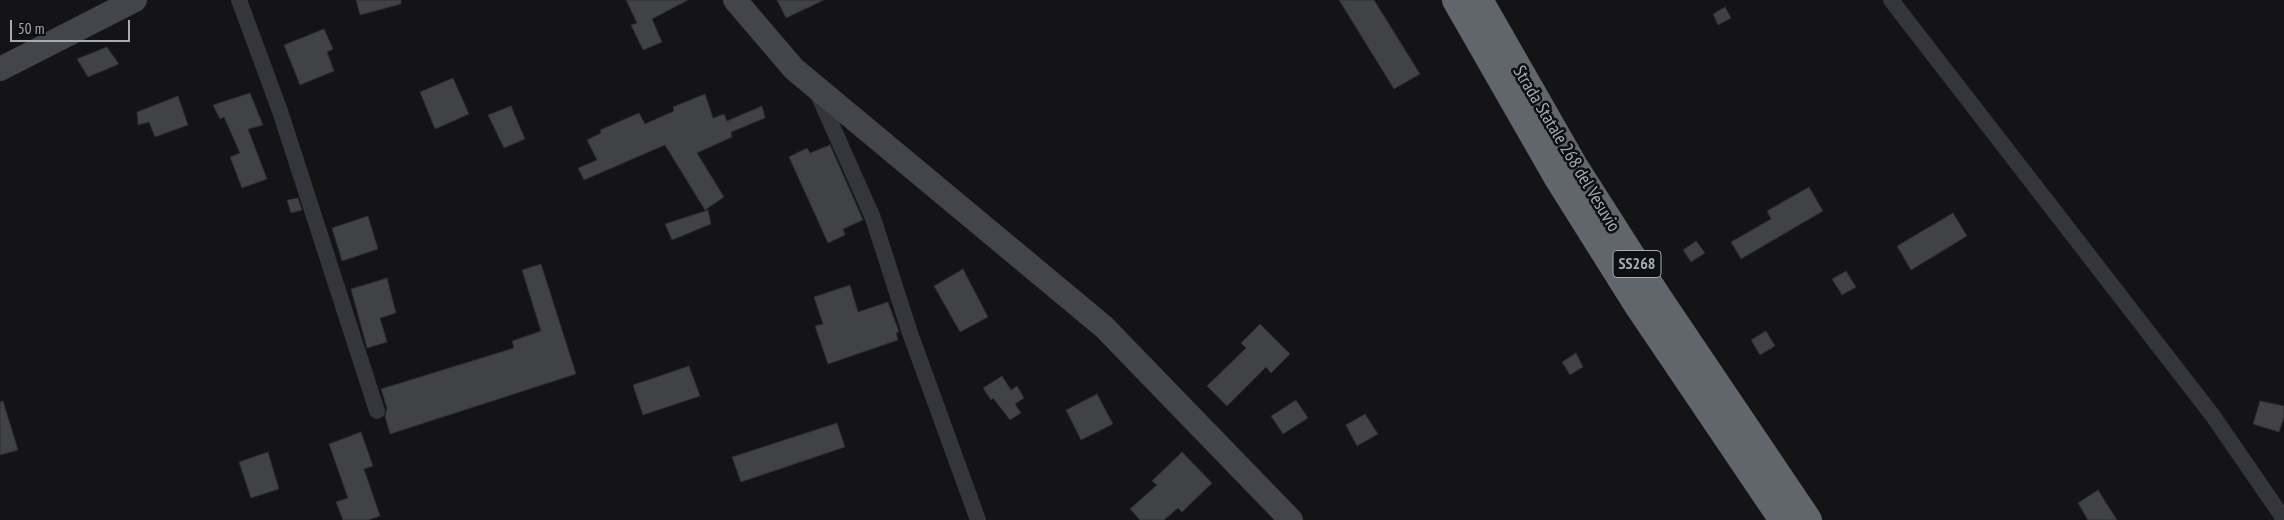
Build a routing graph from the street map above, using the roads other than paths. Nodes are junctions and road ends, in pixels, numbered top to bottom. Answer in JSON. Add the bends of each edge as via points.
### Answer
{"nodes":[{"id":1,"x":135,"y":0,"type":"edge"},
{"id":2,"x":238,"y":0,"type":"edge"},
{"id":3,"x":735,"y":0,"type":"edge"},
{"id":4,"x":1456,"y":0,"type":"edge"},
{"id":5,"x":1479,"y":0,"type":"edge"},
{"id":6,"x":1891,"y":0,"type":"edge"},
{"id":7,"x":0,"y":69,"type":"edge"},
{"id":8,"x":814,"y":85,"type":"junction"},
{"id":9,"x":377,"y":411,"type":"dead end"},
{"id":10,"x":2284,"y":519,"type":"edge"},
{"id":11,"x":978,"y":520,"type":"edge"},
{"id":12,"x":1292,"y":520,"type":"edge"},
{"id":13,"x":1783,"y":520,"type":"edge"},
{"id":14,"x":1808,"y":520,"type":"edge"}],
"edges":[{"from":1,"to":7,"type":"street"},
{"from":2,"to":9,"type":"street","via":[[280,111]]},
{"from":3,"to":8,"type":"street","via":[[794,69]]},
{"from":4,"to":13,"type":"highway","name":"Strada Statale 268 del Vesuvio","number":"SS268","via":[[1578,210],[1639,307]]},
{"from":5,"to":14,"type":"highway","name":"Strada Statale 268 del Vesuvio","number":"SS268","via":[[1574,166]]},
{"from":6,"to":10,"type":"street","via":[[2213,416]]},
{"from":8,"to":11,"type":"street","via":[[873,218],[910,333]]},
{"from":8,"to":12,"type":"street","via":[[1104,326]]}]}
